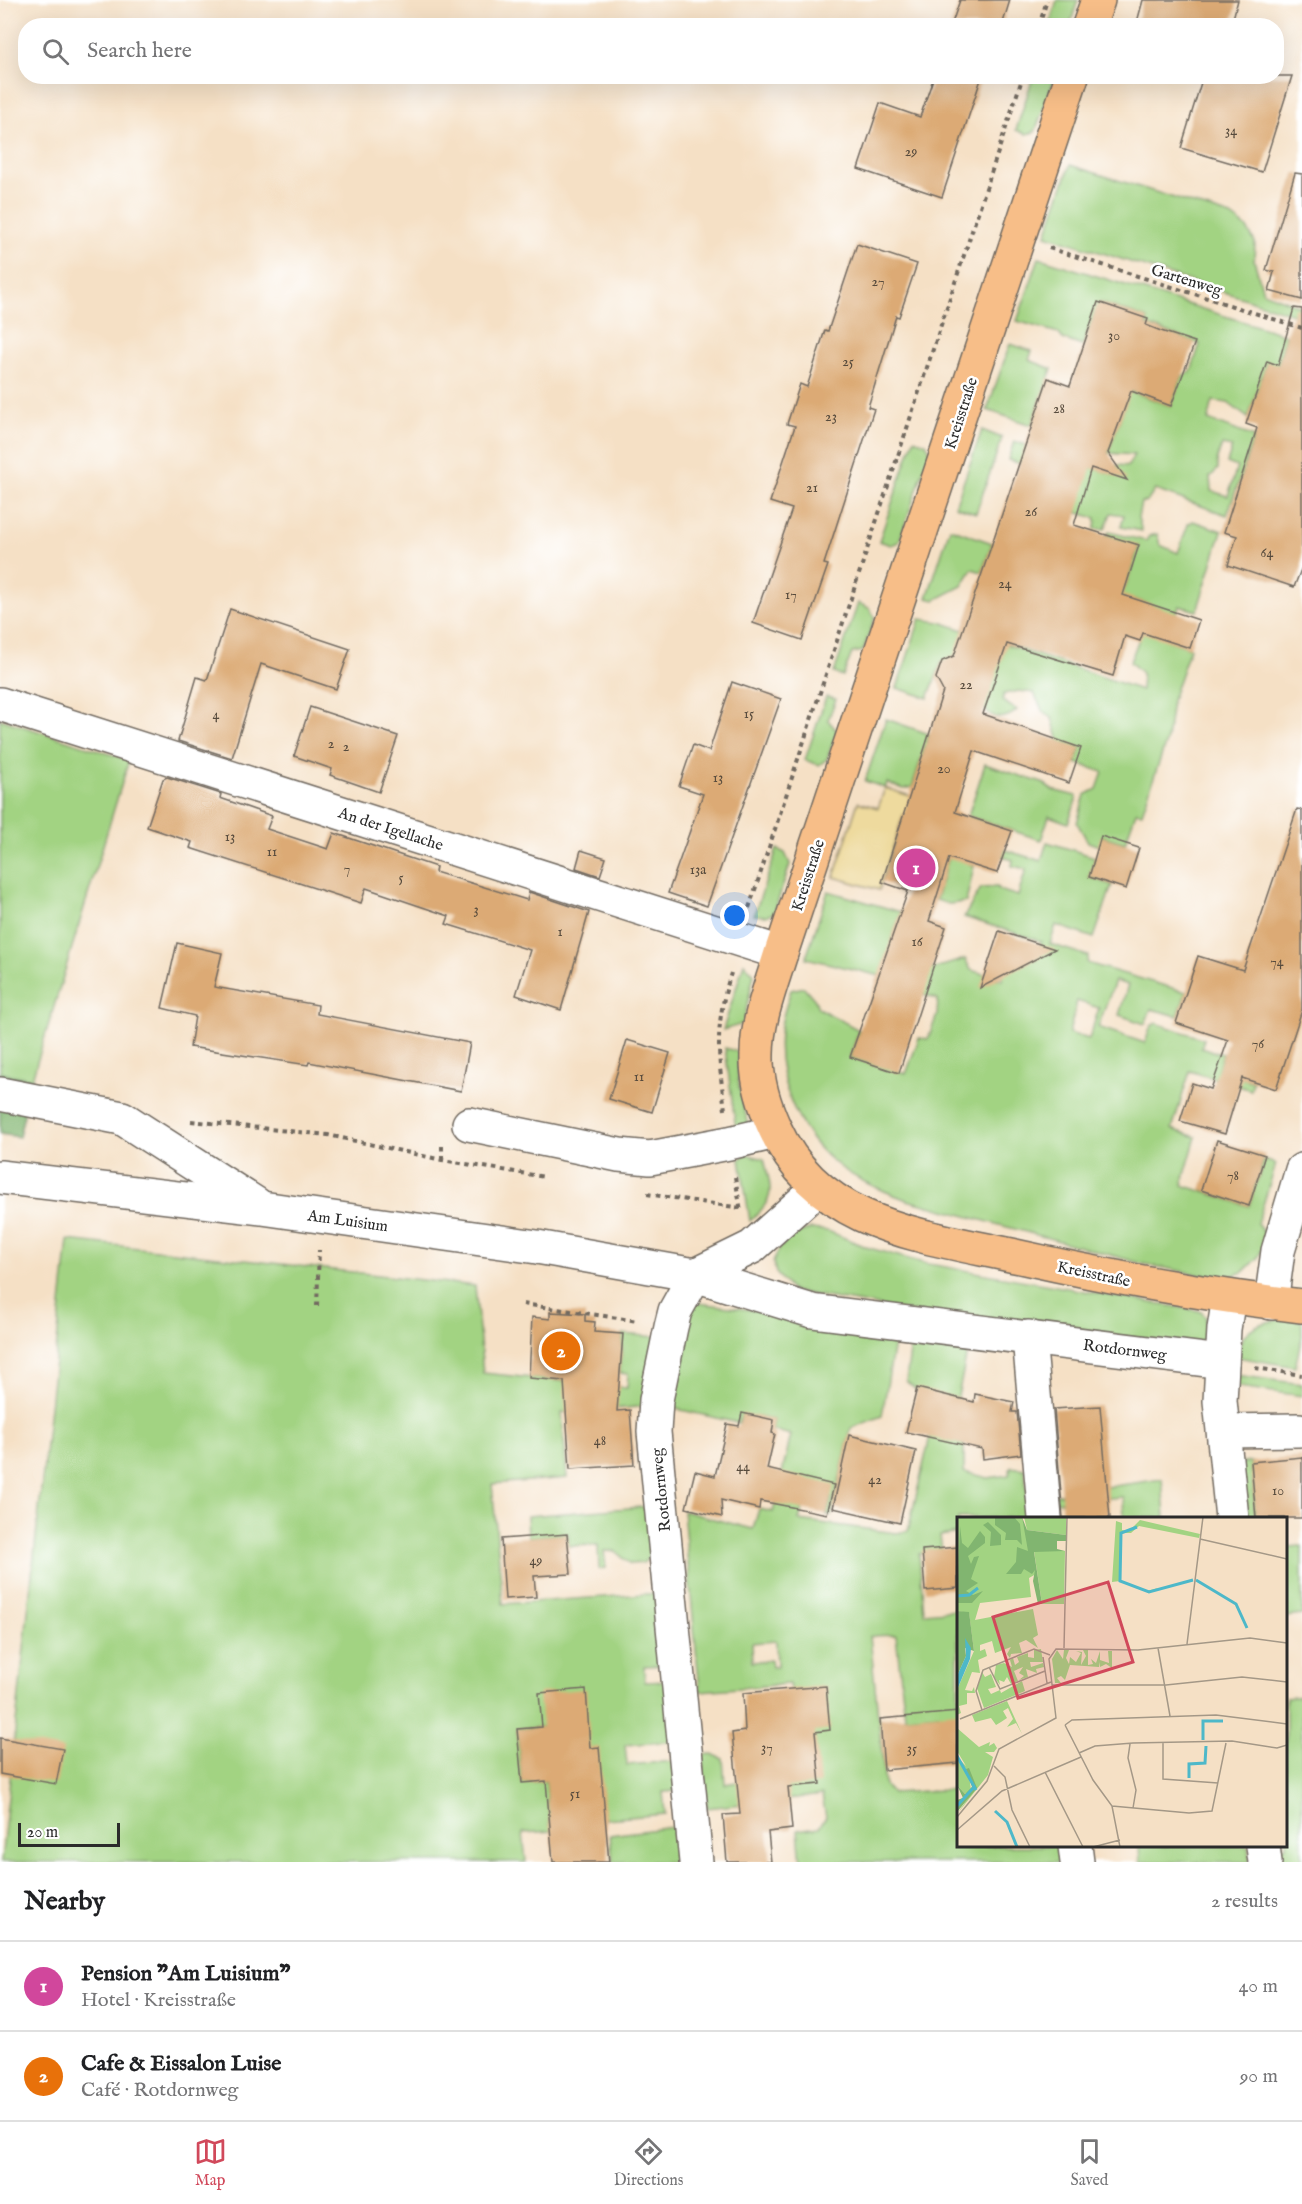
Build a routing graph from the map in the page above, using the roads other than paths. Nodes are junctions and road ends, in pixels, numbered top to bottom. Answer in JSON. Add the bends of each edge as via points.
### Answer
{"nodes":[{"id":1,"x":1098,"y":0,"type":"edge"},
{"id":2,"x":1092,"y":18,"type":"edge"},
{"id":3,"x":1069,"y":84,"type":"edge"},
{"id":4,"x":0,"y":704,"type":"edge"},
{"id":5,"x":781,"y":953,"type":"junction"},
{"id":6,"x":0,"y":1095,"type":"edge"},
{"id":7,"x":469,"y":1124,"type":"dead end"},
{"id":8,"x":776,"y":1132,"type":"junction"},
{"id":9,"x":1302,"y":1170,"type":"edge"},
{"id":10,"x":0,"y":1177,"type":"edge"},
{"id":11,"x":818,"y":1188,"type":"junction"},
{"id":12,"x":262,"y":1208,"type":"junction"},
{"id":13,"x":694,"y":1275,"type":"junction"},
{"id":14,"x":1229,"y":1297,"type":"junction"},
{"id":15,"x":1287,"y":1304,"type":"edge"},
{"id":16,"x":812,"y":1311,"type":"joint"},
{"id":17,"x":1029,"y":1337,"type":"junction"},
{"id":18,"x":1234,"y":1364,"type":"junction"},
{"id":19,"x":1299,"y":1430,"type":"dead end"},
{"id":20,"x":1224,"y":1431,"type":"junction"},
{"id":21,"x":1045,"y":1517,"type":"edge"},
{"id":22,"x":1232,"y":1517,"type":"edge"},
{"id":23,"x":1075,"y":1847,"type":"edge"},
{"id":24,"x":1263,"y":1847,"type":"edge"},
{"id":25,"x":696,"y":1862,"type":"edge"},
{"id":26,"x":1077,"y":1862,"type":"edge"},
{"id":27,"x":1265,"y":1862,"type":"edge"}],
"edges":[{"from":1,"to":2,"type":"main road"},
{"from":3,"to":5,"type":"main road","name":"Kreisstraße"},
{"from":4,"to":5,"type":"street","name":"An der Igellache"},
{"from":5,"to":8,"type":"main road","name":"Kreisstraße","via":[[762,1014],[756,1053],[759,1086]]},
{"from":6,"to":12,"type":"street","via":[[122,1118]]},
{"from":7,"to":8,"type":"street","via":[[650,1158]]},
{"from":8,"to":11,"type":"main road","name":"Kreisstraße","via":[[800,1170]]},
{"from":9,"to":15,"type":"street","via":[[1278,1251]]},
{"from":10,"to":12,"type":"street","name":"Am Luisium"},
{"from":11,"to":13,"type":"street","via":[[752,1247]]},
{"from":11,"to":14,"type":"main road","name":"Kreisstraße","via":[[845,1209],[881,1224],[1101,1275]]},
{"from":12,"to":13,"type":"street","name":"Am Luisium","via":[[537,1247]]},
{"from":13,"to":16,"type":"street","name":"Am Luisium"},
{"from":13,"to":25,"type":"street","name":"Rotdornweg","via":[[675,1311],[656,1400],[654,1431]]},
{"from":14,"to":15,"type":"main road","name":"Kreisstraße"},
{"from":14,"to":18,"type":"street"},
{"from":16,"to":17,"type":"street","name":"Rotdornweg"},
{"from":17,"to":18,"type":"street","name":"Rotdornweg"},
{"from":17,"to":21,"type":"street"},
{"from":18,"to":20,"type":"street","via":[[1220,1401]]},
{"from":19,"to":20,"type":"street"},
{"from":20,"to":22,"type":"street"},
{"from":23,"to":26,"type":"street"},
{"from":24,"to":27,"type":"street"}]}
